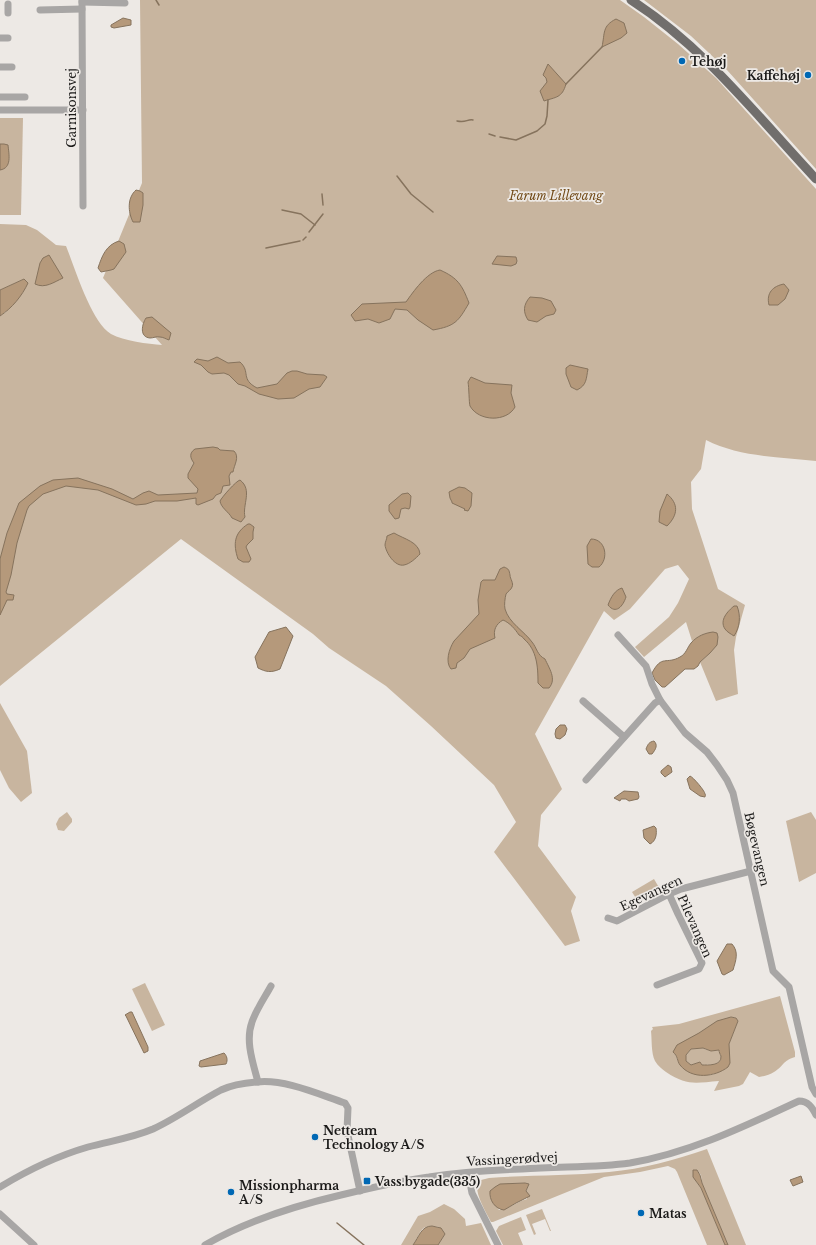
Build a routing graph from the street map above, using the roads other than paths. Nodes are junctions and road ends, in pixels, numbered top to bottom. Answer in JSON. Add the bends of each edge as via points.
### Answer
{"nodes":[{"id":1,"x":631,"y":0,"type":"edge"},
{"id":2,"x":125,"y":3,"type":"dead end"},
{"id":3,"x":82,"y":4,"type":"edge"},
{"id":4,"x":0,"y":9,"type":"edge"},
{"id":5,"x":8,"y":9,"type":"dead end"},
{"id":6,"x":40,"y":10,"type":"dead end"},
{"id":7,"x":0,"y":67,"type":"edge"},
{"id":8,"x":12,"y":67,"type":"dead end"},
{"id":9,"x":0,"y":97,"type":"edge"},
{"id":10,"x":25,"y":97,"type":"dead end"},
{"id":11,"x":0,"y":110,"type":"edge"},
{"id":12,"x":83,"y":110,"type":"junction"},
{"id":13,"x":816,"y":179,"type":"edge"},
{"id":14,"x":83,"y":206,"type":"dead end"},
{"id":15,"x":618,"y":635,"type":"dead end"},
{"id":16,"x":660,"y":700,"type":"junction"},
{"id":17,"x":583,"y":701,"type":"dead end"},
{"id":18,"x":624,"y":737,"type":"junction"},
{"id":19,"x":586,"y":780,"type":"dead end"},
{"id":20,"x":751,"y":871,"type":"junction"},
{"id":21,"x":669,"y":894,"type":"junction"},
{"id":22,"x":608,"y":918,"type":"dead end"},
{"id":23,"x":271,"y":986,"type":"dead end"},
{"id":24,"x":657,"y":986,"type":"dead end"},
{"id":25,"x":258,"y":1082,"type":"junction"},
{"id":26,"x":816,"y":1095,"type":"edge"},
{"id":27,"x":809,"y":1104,"type":"junction"},
{"id":28,"x":816,"y":1115,"type":"edge"},
{"id":29,"x":468,"y":1173,"type":"junction"},
{"id":30,"x":0,"y":1187,"type":"edge"},
{"id":31,"x":360,"y":1191,"type":"junction"},
{"id":32,"x":0,"y":1214,"type":"edge"},
{"id":33,"x":34,"y":1245,"type":"edge"},
{"id":34,"x":204,"y":1245,"type":"edge"},
{"id":35,"x":498,"y":1245,"type":"edge"}],
"edges":[{"from":1,"to":13,"type":"main road","via":[[678,34],[728,82]]},
{"from":2,"to":3,"type":"street"},
{"from":3,"to":6,"type":"street"},
{"from":3,"to":12,"type":"street","name":"Garnisonsvej"},
{"from":4,"to":5,"type":"street"},
{"from":7,"to":8,"type":"street"},
{"from":9,"to":10,"type":"street"},
{"from":11,"to":12,"type":"street"},
{"from":12,"to":14,"type":"street","name":"Garnisonsvej"},
{"from":15,"to":16,"type":"street","name":"Bøgevangen","via":[[646,666]]},
{"from":16,"to":18,"type":"street"},
{"from":16,"to":20,"type":"street","name":"Bøgevangen","via":[[685,733],[707,752],[727,780],[733,793]]},
{"from":17,"to":18,"type":"street"},
{"from":18,"to":19,"type":"street"},
{"from":20,"to":21,"type":"street","name":"Egevangen"},
{"from":20,"to":26,"type":"street","name":"Bøgevangen","via":[[773,971],[789,987]]},
{"from":21,"to":22,"type":"street","name":"Egevangen","via":[[617,921]]},
{"from":21,"to":24,"type":"street","name":"Pilevangen","via":[[702,963],[699,970]]},
{"from":23,"to":25,"type":"street","via":[[250,1031],[251,1055]]},
{"from":25,"to":30,"type":"street","via":[[222,1090],[153,1129],[63,1155]]},
{"from":25,"to":31,"type":"street","via":[[283,1084],[345,1103],[348,1108],[347,1131]]},
{"from":26,"to":27,"type":"street"},
{"from":27,"to":28,"type":"street"},
{"from":27,"to":29,"type":"street","name":"Vassingerødvej","via":[[799,1101],[723,1135],[650,1159],[605,1166],[522,1168]]},
{"from":29,"to":31,"type":"street","name":"Vassingerødvej","via":[[409,1180]]},
{"from":29,"to":35,"type":"street","via":[[472,1193]]},
{"from":31,"to":34,"type":"street","name":"Vassingerødvej","via":[[268,1216]]},
{"from":32,"to":33,"type":"street"}]}
